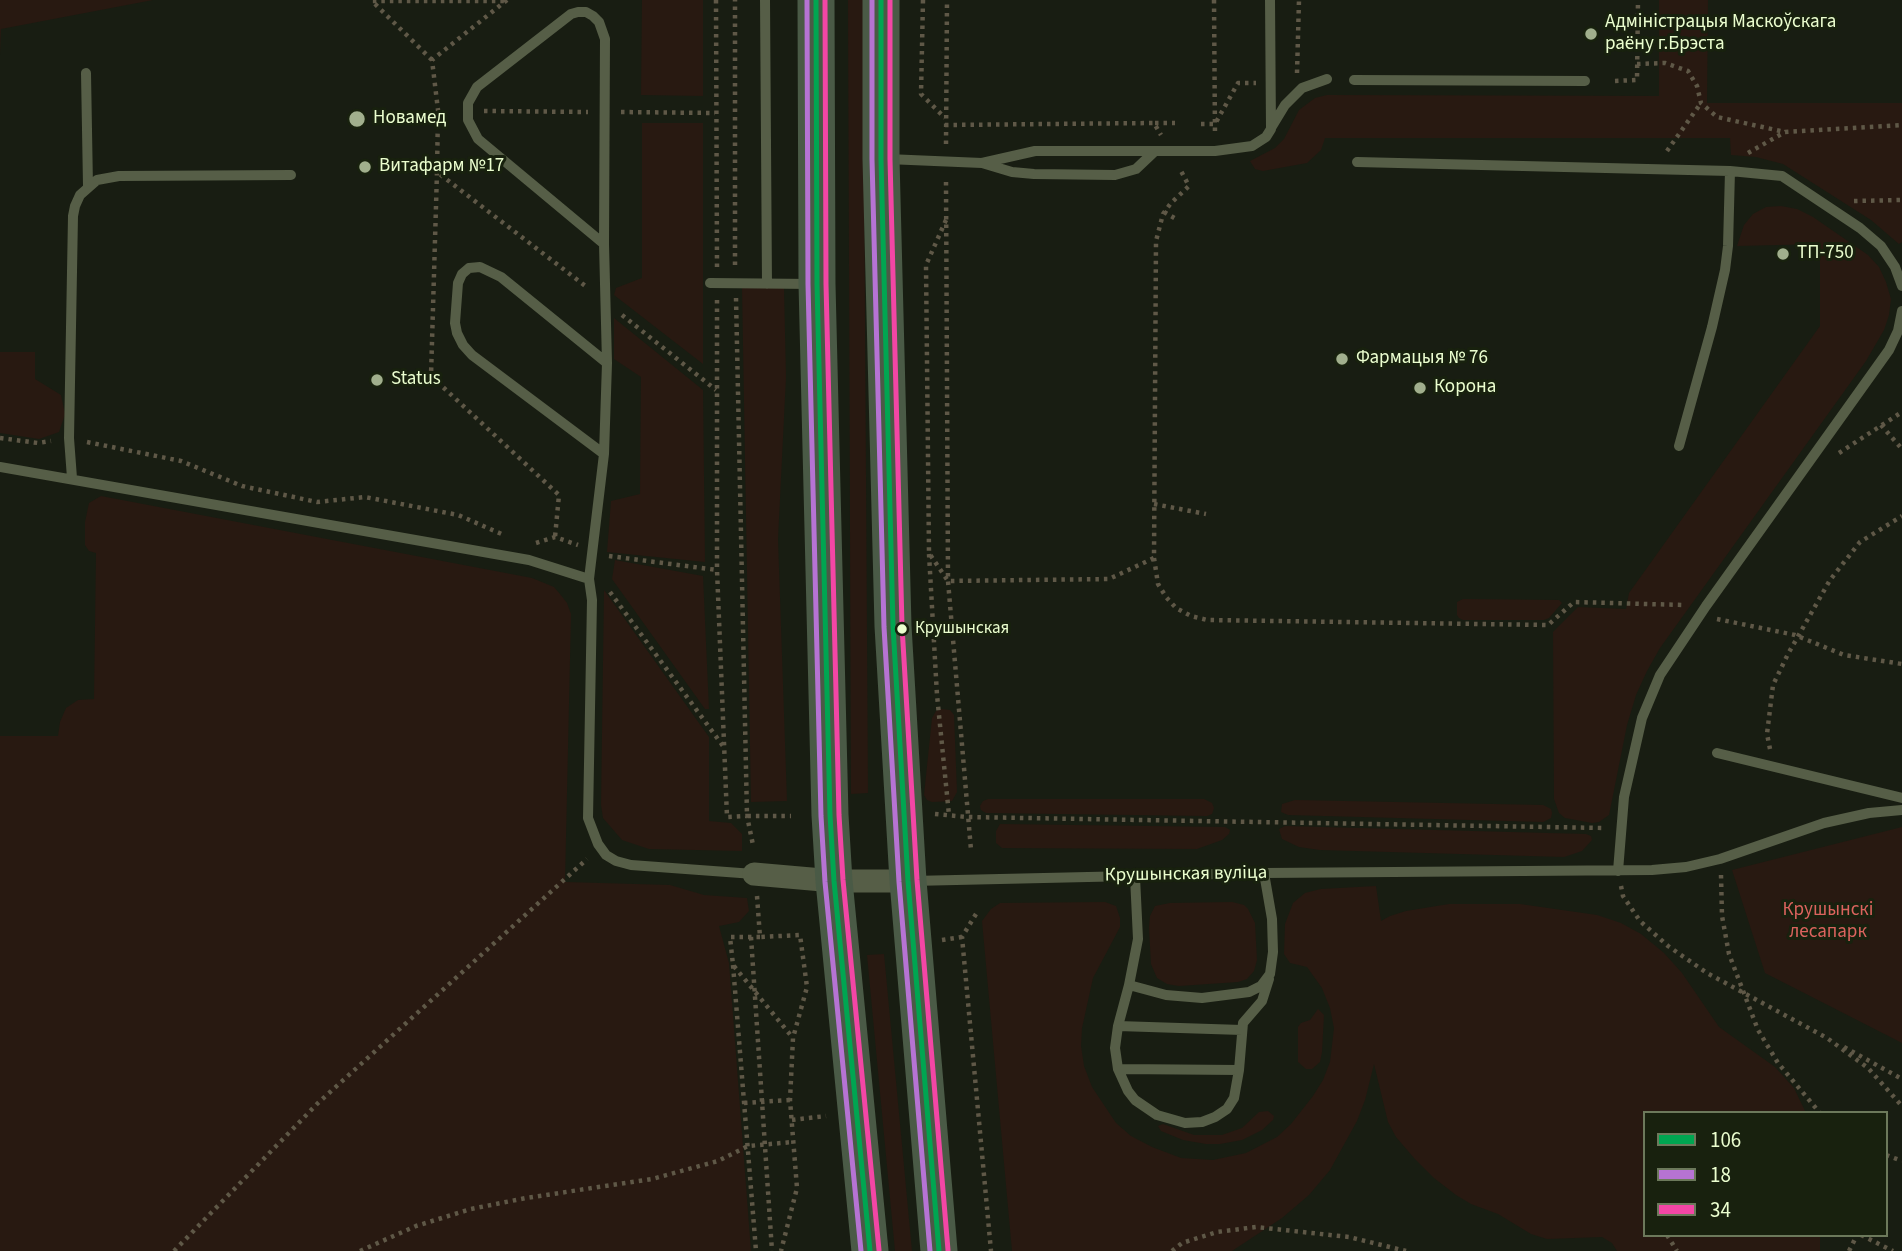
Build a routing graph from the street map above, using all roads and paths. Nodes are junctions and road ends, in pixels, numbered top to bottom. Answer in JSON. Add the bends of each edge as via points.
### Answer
{"nodes":[{"id":1,"x":716,"y":0,"type":"edge"},
{"id":2,"x":736,"y":0,"type":"edge"},
{"id":3,"x":765,"y":0,"type":"edge"},
{"id":4,"x":816,"y":0,"type":"edge"},
{"id":5,"x":881,"y":0,"type":"edge"},
{"id":6,"x":923,"y":0,"type":"edge"},
{"id":7,"x":947,"y":0,"type":"edge"},
{"id":8,"x":1214,"y":0,"type":"edge"},
{"id":9,"x":1270,"y":0,"type":"edge"},
{"id":10,"x":1638,"y":0,"type":"edge"},
{"id":11,"x":369,"y":1,"type":"edge"},
{"id":12,"x":506,"y":1,"type":"edge"},
{"id":13,"x":432,"y":60,"type":"dead end"},
{"id":14,"x":1637,"y":64,"type":"junction"},
{"id":15,"x":86,"y":73,"type":"dead end"},
{"id":16,"x":1327,"y":79,"type":"dead end"},
{"id":17,"x":1354,"y":80,"type":"dead end"},
{"id":18,"x":1585,"y":81,"type":"dead end"},
{"id":19,"x":1615,"y":81,"type":"dead end"},
{"id":20,"x":1701,"y":103,"type":"junction"},
{"id":21,"x":438,"y":110,"type":"dead end"},
{"id":22,"x":467,"y":111,"type":"junction"},
{"id":23,"x":606,"y":112,"type":"junction"},
{"id":24,"x":715,"y":113,"type":"junction"},
{"id":25,"x":945,"y":121,"type":"junction"},
{"id":26,"x":1154,"y":123,"type":"junction"},
{"id":27,"x":1175,"y":123,"type":"dead end"},
{"id":28,"x":1201,"y":124,"type":"dead end"},
{"id":29,"x":1215,"y":124,"type":"junction"},
{"id":30,"x":1902,"y":125,"type":"edge"},
{"id":31,"x":1270,"y":129,"type":"junction"},
{"id":32,"x":1785,"y":132,"type":"junction"},
{"id":33,"x":1163,"y":138,"type":"dead end"},
{"id":34,"x":946,"y":144,"type":"dead end"},
{"id":35,"x":1155,"y":150,"type":"junction"},
{"id":36,"x":1215,"y":151,"type":"junction"},
{"id":37,"x":881,"y":159,"type":"junction"},
{"id":38,"x":1357,"y":162,"type":"dead end"},
{"id":39,"x":982,"y":163,"type":"junction"},
{"id":40,"x":1654,"y":169,"type":"junction"},
{"id":41,"x":1181,"y":171,"type":"dead end"},
{"id":42,"x":1724,"y":171,"type":"junction"},
{"id":43,"x":291,"y":175,"type":"dead end"},
{"id":44,"x":946,"y":182,"type":"dead end"},
{"id":45,"x":88,"y":186,"type":"junction"},
{"id":46,"x":1902,"y":200,"type":"edge"},
{"id":47,"x":1821,"y":201,"type":"junction"},
{"id":48,"x":1164,"y":212,"type":"junction"},
{"id":49,"x":1176,"y":219,"type":"dead end"},
{"id":50,"x":946,"y":220,"type":"junction"},
{"id":51,"x":604,"y":244,"type":"junction"},
{"id":52,"x":714,"y":283,"type":"junction"},
{"id":53,"x":735,"y":284,"type":"junction"},
{"id":54,"x":767,"y":284,"type":"junction"},
{"id":55,"x":817,"y":284,"type":"junction"},
{"id":56,"x":1902,"y":286,"type":"edge"},
{"id":57,"x":1902,"y":311,"type":"edge"},
{"id":58,"x":607,"y":363,"type":"junction"},
{"id":59,"x":1902,"y":412,"type":"edge"},
{"id":60,"x":1881,"y":425,"type":"junction"},
{"id":61,"x":0,"y":438,"type":"edge"},
{"id":62,"x":69,"y":438,"type":"junction"},
{"id":63,"x":1679,"y":446,"type":"dead end"},
{"id":64,"x":1902,"y":449,"type":"edge"},
{"id":65,"x":1838,"y":453,"type":"dead end"},
{"id":66,"x":604,"y":454,"type":"junction"},
{"id":67,"x":0,"y":467,"type":"edge"},
{"id":68,"x":72,"y":478,"type":"junction"},
{"id":69,"x":1154,"y":504,"type":"junction"},
{"id":70,"x":1206,"y":514,"type":"dead end"},
{"id":71,"x":1902,"y":516,"type":"edge"},
{"id":72,"x":510,"y":537,"type":"dead end"},
{"id":73,"x":531,"y":544,"type":"dead end"},
{"id":74,"x":593,"y":550,"type":"junction"},
{"id":75,"x":929,"y":553,"type":"junction"},
{"id":76,"x":608,"y":556,"type":"junction"},
{"id":77,"x":1154,"y":558,"type":"junction"},
{"id":78,"x":608,"y":567,"type":"dead end"},
{"id":79,"x":717,"y":570,"type":"junction"},
{"id":80,"x":589,"y":579,"type":"junction"},
{"id":81,"x":948,"y":581,"type":"junction"},
{"id":82,"x":607,"y":588,"type":"dead end"},
{"id":83,"x":1706,"y":606,"type":"junction"},
{"id":84,"x":1699,"y":617,"type":"junction"},
{"id":85,"x":1798,"y":636,"type":"junction"},
{"id":86,"x":1902,"y":664,"type":"edge"},
{"id":87,"x":723,"y":746,"type":"junction"},
{"id":88,"x":1717,"y":754,"type":"dead end"},
{"id":89,"x":1773,"y":767,"type":"junction"},
{"id":90,"x":1902,"y":798,"type":"edge"},
{"id":91,"x":1902,"y":810,"type":"edge"},
{"id":92,"x":928,"y":813,"type":"dead end"},
{"id":93,"x":949,"y":815,"type":"junction"},
{"id":94,"x":747,"y":816,"type":"junction"},
{"id":95,"x":791,"y":816,"type":"dead end"},
{"id":96,"x":967,"y":817,"type":"junction"},
{"id":97,"x":1620,"y":828,"type":"junction"},
{"id":98,"x":753,"y":845,"type":"dead end"},
{"id":99,"x":600,"y":847,"type":"junction"},
{"id":100,"x":971,"y":850,"type":"dead end"},
{"id":101,"x":1720,"y":859,"type":"junction"},
{"id":102,"x":1618,"y":871,"type":"junction"},
{"id":103,"x":1264,"y":873,"type":"junction"},
{"id":104,"x":1135,"y":877,"type":"junction"},
{"id":105,"x":834,"y":881,"type":"junction"},
{"id":106,"x":908,"y":881,"type":"junction"},
{"id":107,"x":755,"y":885,"type":"junction"},
{"id":108,"x":976,"y":914,"type":"dead end"},
{"id":109,"x":751,"y":937,"type":"junction"},
{"id":110,"x":760,"y":937,"type":"junction"},
{"id":111,"x":962,"y":937,"type":"junction"},
{"id":112,"x":938,"y":941,"type":"dead end"},
{"id":113,"x":733,"y":965,"type":"junction"},
{"id":114,"x":1270,"y":974,"type":"junction"},
{"id":115,"x":1129,"y":985,"type":"junction"},
{"id":116,"x":753,"y":989,"type":"junction"},
{"id":117,"x":1742,"y":990,"type":"junction"},
{"id":118,"x":1118,"y":1026,"type":"junction"},
{"id":119,"x":1242,"y":1030,"type":"junction"},
{"id":120,"x":793,"y":1038,"type":"junction"},
{"id":121,"x":1827,"y":1038,"type":"junction"},
{"id":122,"x":1118,"y":1069,"type":"junction"},
{"id":123,"x":1239,"y":1070,"type":"junction"},
{"id":124,"x":1902,"y":1079,"type":"edge"},
{"id":125,"x":790,"y":1100,"type":"junction"},
{"id":126,"x":761,"y":1102,"type":"junction"},
{"id":127,"x":744,"y":1103,"type":"junction"},
{"id":128,"x":1902,"y":1106,"type":"edge"},
{"id":129,"x":1818,"y":1111,"type":"edge"},
{"id":130,"x":793,"y":1142,"type":"junction"},
{"id":131,"x":764,"y":1144,"type":"junction"},
{"id":132,"x":748,"y":1146,"type":"junction"},
{"id":133,"x":1863,"y":1237,"type":"edge"},
{"id":134,"x":174,"y":1251,"type":"edge"},
{"id":135,"x":360,"y":1251,"type":"edge"},
{"id":136,"x":756,"y":1251,"type":"edge"},
{"id":137,"x":772,"y":1251,"type":"edge"},
{"id":138,"x":780,"y":1251,"type":"edge"},
{"id":139,"x":870,"y":1251,"type":"edge"},
{"id":140,"x":939,"y":1251,"type":"edge"},
{"id":141,"x":991,"y":1251,"type":"edge"},
{"id":142,"x":1172,"y":1251,"type":"edge"},
{"id":143,"x":1406,"y":1251,"type":"edge"},
{"id":144,"x":1893,"y":1251,"type":"edge"}],
"edges":[{"from":1,"to":24,"type":"path"},
{"from":2,"to":53,"type":"path"},
{"from":3,"to":54,"type":"lane"},
{"from":4,"to":55,"type":"highway"},
{"from":5,"to":37,"type":"highway"},
{"from":6,"to":25,"type":"path","via":[[921,94]]},
{"from":7,"to":25,"type":"path"},
{"from":8,"to":29,"type":"path"},
{"from":9,"to":31,"type":"lane"},
{"from":10,"to":14,"type":"path"},
{"from":11,"to":12,"type":"path"},
{"from":11,"to":13,"type":"path"},
{"from":14,"to":19,"type":"path","via":[[1637,80]]},
{"from":14,"to":20,"type":"path","via":[[1665,63],[1688,71],[1698,86]]},
{"from":15,"to":45,"type":"lane"},
{"from":16,"to":31,"type":"lane","via":[[1301,88]]},
{"from":17,"to":18,"type":"lane"},
{"from":20,"to":32,"type":"path","via":[[1717,117]]},
{"from":20,"to":40,"type":"path"},
{"from":21,"to":22,"type":"path"},
{"from":22,"to":23,"type":"path"},
{"from":22,"to":23,"type":"lane","via":[[477,87],[571,14],[586,12],[603,30],[605,39]]},
{"from":22,"to":51,"type":"lane","via":[[478,139]]},
{"from":23,"to":24,"type":"path"},
{"from":23,"to":51,"type":"lane"},
{"from":24,"to":52,"type":"path"},
{"from":25,"to":26,"type":"path"},
{"from":25,"to":34,"type":"path"},
{"from":26,"to":27,"type":"path"},
{"from":26,"to":33,"type":"path"},
{"from":28,"to":29,"type":"path"},
{"from":29,"to":36,"type":"path"},
{"from":30,"to":32,"type":"path"},
{"from":31,"to":36,"type":"lane","via":[[1252,146]]},
{"from":32,"to":42,"type":"path"},
{"from":35,"to":36,"type":"lane"},
{"from":35,"to":39,"type":"lane","via":[[1035,151]]},
{"from":35,"to":39,"type":"lane","via":[[1136,169],[1115,175],[1034,174]]},
{"from":37,"to":39,"type":"lane"},
{"from":37,"to":106,"type":"highway","via":[[893,626]]},
{"from":38,"to":40,"type":"lane"},
{"from":40,"to":42,"type":"lane"},
{"from":41,"to":48,"type":"path","via":[[1189,186]]},
{"from":42,"to":47,"type":"lane","via":[[1782,176]]},
{"from":42,"to":63,"type":"lane","via":[[1725,270]]},
{"from":43,"to":45,"type":"lane","via":[[119,176]]},
{"from":44,"to":50,"type":"path"},
{"from":45,"to":62,"type":"lane","via":[[74,216]]},
{"from":46,"to":47,"type":"path"},
{"from":47,"to":56,"type":"lane","via":[[1881,246]]},
{"from":48,"to":49,"type":"path"},
{"from":48,"to":69,"type":"path","via":[[1156,241]]},
{"from":50,"to":75,"type":"path","via":[[926,265]]},
{"from":50,"to":81,"type":"path"},
{"from":51,"to":58,"type":"lane"},
{"from":52,"to":53,"type":"lane"},
{"from":52,"to":79,"type":"path"},
{"from":53,"to":54,"type":"lane"},
{"from":53,"to":94,"type":"path"},
{"from":54,"to":55,"type":"lane"},
{"from":55,"to":105,"type":"highway"},
{"from":57,"to":83,"type":"lane","via":[[1889,350]]},
{"from":58,"to":66,"type":"lane"},
{"from":58,"to":66,"type":"lane","via":[[501,276],[480,267],[462,274],[455,323],[463,345]]},
{"from":59,"to":60,"type":"path"},
{"from":60,"to":64,"type":"path"},
{"from":60,"to":65,"type":"path"},
{"from":61,"to":62,"type":"path","via":[[38,443]]},
{"from":62,"to":68,"type":"lane"},
{"from":62,"to":72,"type":"path","via":[[181,461],[242,486],[317,502],[365,497],[458,514]]},
{"from":66,"to":74,"type":"lane"},
{"from":67,"to":68,"type":"lane"},
{"from":68,"to":80,"type":"lane","via":[[529,560]]},
{"from":69,"to":70,"type":"path"},
{"from":69,"to":77,"type":"path"},
{"from":71,"to":85,"type":"path","via":[[1860,542],[1830,580]]},
{"from":73,"to":74,"type":"path","via":[[555,537]]},
{"from":74,"to":76,"type":"path"},
{"from":74,"to":80,"type":"lane"},
{"from":75,"to":81,"type":"path"},
{"from":75,"to":93,"type":"path"},
{"from":76,"to":78,"type":"path"},
{"from":76,"to":79,"type":"path"},
{"from":77,"to":81,"type":"path","via":[[1102,580]]},
{"from":77,"to":83,"type":"path","via":[[1158,584],[1166,597],[1176,608],[1207,620],[1548,625],[1574,602]]},
{"from":79,"to":87,"type":"path"},
{"from":80,"to":99,"type":"lane","via":[[588,818]]},
{"from":81,"to":96,"type":"path"},
{"from":82,"to":87,"type":"path"},
{"from":83,"to":84,"type":"lane"},
{"from":84,"to":85,"type":"path"},
{"from":84,"to":97,"type":"lane","via":[[1649,697]]},
{"from":85,"to":86,"type":"path","via":[[1844,655]]},
{"from":85,"to":89,"type":"path","via":[[1773,685],[1767,734]]},
{"from":87,"to":94,"type":"path","via":[[727,817]]},
{"from":88,"to":89,"type":"lane"},
{"from":89,"to":90,"type":"lane"},
{"from":91,"to":101,"type":"lane","name":"Крушынская вуліца","via":[[1824,822]]},
{"from":92,"to":93,"type":"path"},
{"from":93,"to":96,"type":"path"},
{"from":94,"to":95,"type":"path"},
{"from":94,"to":98,"type":"path"},
{"from":96,"to":97,"type":"path"},
{"from":96,"to":100,"type":"path"},
{"from":97,"to":102,"type":"lane"},
{"from":99,"to":107,"type":"lane","via":[[616,861],[631,865]]},
{"from":99,"to":134,"type":"path","via":[[318,1103]]},
{"from":101,"to":102,"type":"lane","name":"Крушынская вуліца","via":[[1686,867]]},
{"from":101,"to":117,"type":"path","via":[[1722,916]]},
{"from":102,"to":103,"type":"lane","name":"Крушынская вуліца"},
{"from":102,"to":117,"type":"path","via":[[1623,896],[1640,921],[1668,946]]},
{"from":103,"to":104,"type":"lane","name":"Крушынская вуліца"},
{"from":103,"to":114,"type":"lane","via":[[1273,931]]},
{"from":104,"to":106,"type":"lane","name":"Крушынская вуліца"},
{"from":104,"to":115,"type":"lane","via":[[1138,939]]},
{"from":105,"to":106,"type":"street","name":"Крушынская вуліца"},
{"from":105,"to":107,"type":"street","name":"Крушынская вуліца"},
{"from":105,"to":139,"type":"highway"},
{"from":106,"to":140,"type":"highway"},
{"from":107,"to":110,"type":"path"},
{"from":108,"to":111,"type":"path"},
{"from":109,"to":110,"type":"path"},
{"from":109,"to":113,"type":"path","via":[[730,937]]},
{"from":109,"to":116,"type":"path"},
{"from":110,"to":120,"type":"path","via":[[800,936],[807,987]]},
{"from":111,"to":112,"type":"path"},
{"from":111,"to":141,"type":"path"},
{"from":113,"to":116,"type":"path"},
{"from":113,"to":127,"type":"path"},
{"from":114,"to":115,"type":"lane","via":[[1249,992],[1202,998]]},
{"from":114,"to":119,"type":"lane","via":[[1262,1001]]},
{"from":115,"to":118,"type":"lane"},
{"from":116,"to":120,"type":"path"},
{"from":116,"to":126,"type":"path"},
{"from":117,"to":121,"type":"path"},
{"from":117,"to":129,"type":"path","via":[[1778,1063]]},
{"from":118,"to":119,"type":"lane"},
{"from":118,"to":122,"type":"lane"},
{"from":119,"to":123,"type":"lane"},
{"from":120,"to":125,"type":"path"},
{"from":121,"to":124,"type":"path"},
{"from":121,"to":128,"type":"path","via":[[1868,1068]]},
{"from":122,"to":123,"type":"lane"},
{"from":122,"to":123,"type":"lane","via":[[1135,1100],[1157,1115],[1185,1123],[1202,1122],[1227,1109]]},
{"from":125,"to":126,"type":"path"},
{"from":125,"to":130,"type":"path"},
{"from":126,"to":127,"type":"path"},
{"from":126,"to":131,"type":"path"},
{"from":127,"to":132,"type":"path"},
{"from":130,"to":131,"type":"path"},
{"from":130,"to":138,"type":"path","via":[[797,1188]]},
{"from":131,"to":132,"type":"path"},
{"from":131,"to":137,"type":"path"},
{"from":132,"to":135,"type":"path","via":[[718,1161],[652,1179],[471,1209],[416,1226]]},
{"from":132,"to":136,"type":"path"},
{"from":133,"to":144,"type":"path"},
{"from":142,"to":143,"type":"path","via":[[1217,1232],[1256,1227],[1349,1237]]}]}
